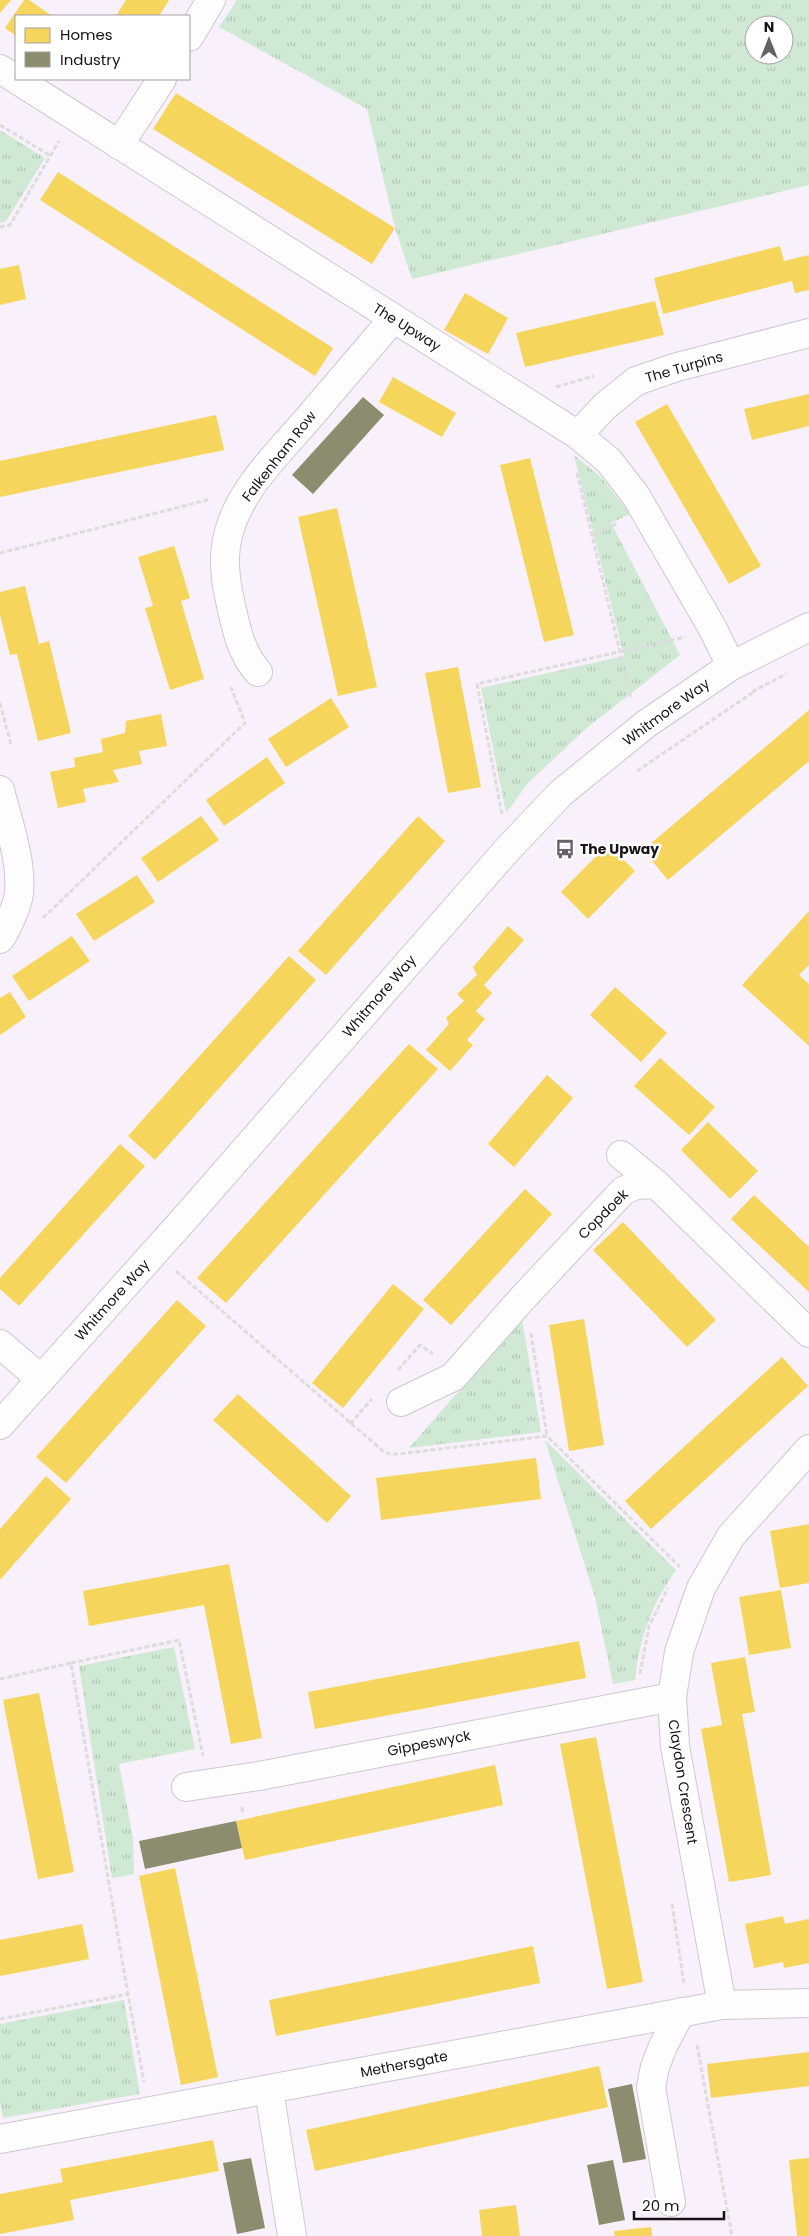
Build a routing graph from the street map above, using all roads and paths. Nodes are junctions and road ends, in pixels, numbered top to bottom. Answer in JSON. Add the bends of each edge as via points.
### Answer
{"nodes":[{"id":1,"x":211,"y":0,"type":"edge"},
{"id":2,"x":190,"y":35,"type":"edge"},
{"id":3,"x":0,"y":69,"type":"edge"},
{"id":4,"x":15,"y":79,"type":"edge"},
{"id":5,"x":17,"y":80,"type":"edge"},
{"id":6,"x":161,"y":80,"type":"edge"},
{"id":7,"x":0,"y":125,"type":"edge"},
{"id":8,"x":60,"y":140,"type":"dead end"},
{"id":9,"x":119,"y":145,"type":"junction"},
{"id":10,"x":51,"y":156,"type":"junction"},
{"id":11,"x":0,"y":228,"type":"edge"},
{"id":12,"x":393,"y":319,"type":"junction"},
{"id":13,"x":809,"y":333,"type":"edge"},
{"id":14,"x":603,"y":374,"type":"dead end"},
{"id":15,"x":547,"y":389,"type":"dead end"},
{"id":16,"x":578,"y":435,"type":"junction"},
{"id":17,"x":575,"y":468,"type":"dead end"},
{"id":18,"x":216,"y":497,"type":"dead end"},
{"id":19,"x":0,"y":553,"type":"edge"},
{"id":20,"x":809,"y":627,"type":"edge"},
{"id":21,"x":691,"y":636,"type":"dead end"},
{"id":22,"x":620,"y":653,"type":"junction"},
{"id":23,"x":731,"y":666,"type":"junction"},
{"id":24,"x":258,"y":672,"type":"dead end"},
{"id":25,"x":230,"y":685,"type":"dead end"},
{"id":26,"x":631,"y":698,"type":"dead end"},
{"id":27,"x":0,"y":703,"type":"edge"},
{"id":28,"x":10,"y":746,"type":"dead end"},
{"id":29,"x":0,"y":790,"type":"edge"},
{"id":30,"x":504,"y":822,"type":"dead end"},
{"id":31,"x":42,"y":920,"type":"dead end"},
{"id":32,"x":0,"y":939,"type":"edge"},
{"id":33,"x":621,"y":1155,"type":"dead end"},
{"id":34,"x":656,"y":1184,"type":"junction"},
{"id":35,"x":176,"y":1270,"type":"dead end"},
{"id":36,"x":529,"y":1323,"type":"dead end"},
{"id":37,"x":809,"y":1333,"type":"edge"},
{"id":38,"x":0,"y":1344,"type":"edge"},
{"id":39,"x":41,"y":1379,"type":"junction"},
{"id":40,"x":401,"y":1402,"type":"dead end"},
{"id":41,"x":0,"y":1425,"type":"edge"},
{"id":42,"x":547,"y":1436,"type":"junction"},
{"id":43,"x":809,"y":1449,"type":"edge"},
{"id":44,"x":681,"y":1569,"type":"dead end"},
{"id":45,"x":72,"y":1663,"type":"junction"},
{"id":46,"x":0,"y":1679,"type":"edge"},
{"id":47,"x":672,"y":1697,"type":"junction"},
{"id":48,"x":206,"y":1761,"type":"dead end"},
{"id":49,"x":186,"y":1787,"type":"dead end"},
{"id":50,"x":241,"y":1803,"type":"dead end"},
{"id":51,"x":243,"y":1814,"type":"dead end"},
{"id":52,"x":671,"y":1898,"type":"dead end"},
{"id":53,"x":684,"y":1985,"type":"dead end"},
{"id":54,"x":128,"y":1994,"type":"junction"},
{"id":55,"x":809,"y":2003,"type":"edge"},
{"id":56,"x":722,"y":2005,"type":"junction"},
{"id":57,"x":681,"y":2012,"type":"junction"},
{"id":58,"x":0,"y":2019,"type":"edge"},
{"id":59,"x":697,"y":2044,"type":"dead end"},
{"id":60,"x":145,"y":2087,"type":"dead end"},
{"id":61,"x":269,"y":2090,"type":"junction"},
{"id":62,"x":0,"y":2139,"type":"edge"},
{"id":63,"x":671,"y":2202,"type":"dead end"},
{"id":64,"x":292,"y":2236,"type":"edge"},
{"id":65,"x":732,"y":2236,"type":"edge"}],
"edges":[{"from":1,"to":2,"type":"street"},
{"from":3,"to":4,"type":"street","name":"The Upway"},
{"from":5,"to":9,"type":"street","name":"The Upway"},
{"from":6,"to":9,"type":"street"},
{"from":7,"to":10,"type":"path"},
{"from":8,"to":10,"type":"path"},
{"from":9,"to":12,"type":"street","name":"The Upway"},
{"from":10,"to":11,"type":"path","via":[[10,226]]},
{"from":12,"to":16,"type":"street","name":"The Upway"},
{"from":12,"to":24,"type":"street","name":"Falkenham Row","via":[[248,490],[234,516],[226,545],[224,574],[238,636]]},
{"from":13,"to":16,"type":"street","name":"The Turpins","via":[[677,367],[636,381],[605,406]]},
{"from":14,"to":15,"type":"path"},
{"from":16,"to":23,"type":"street","name":"The Upway","via":[[608,461],[636,496]]},
{"from":17,"to":22,"type":"path"},
{"from":18,"to":19,"type":"path"},
{"from":20,"to":23,"type":"street","name":"Whitmore Way"},
{"from":21,"to":22,"type":"path"},
{"from":22,"to":26,"type":"path"},
{"from":22,"to":30,"type":"path","via":[[477,684]]},
{"from":23,"to":39,"type":"street","name":"Whitmore Way","via":[[646,724],[561,793],[421,947]]},
{"from":25,"to":31,"type":"path","via":[[245,722]]},
{"from":27,"to":28,"type":"path"},
{"from":29,"to":32,"type":"street","via":[[17,858],[19,894]]},
{"from":33,"to":34,"type":"street"},
{"from":34,"to":37,"type":"street"},
{"from":34,"to":40,"type":"street","name":"Copdoek","via":[[636,1185],[623,1191],[453,1377]]},
{"from":35,"to":42,"type":"path","via":[[383,1451],[399,1454]]},
{"from":36,"to":42,"type":"path"},
{"from":38,"to":39,"type":"street"},
{"from":39,"to":41,"type":"street","name":"Whitmore Way"},
{"from":42,"to":44,"type":"path"},
{"from":43,"to":47,"type":"street","name":"Claydon Crescent","via":[[731,1536],[701,1588],[679,1652]]},
{"from":45,"to":46,"type":"path"},
{"from":45,"to":48,"type":"path","via":[[179,1640],[201,1755]]},
{"from":45,"to":54,"type":"path"},
{"from":47,"to":49,"type":"street","name":"Gippeswyck"},
{"from":47,"to":56,"type":"street","name":"Claydon Crescent","via":[[675,1746]]},
{"from":50,"to":51,"type":"path"},
{"from":52,"to":53,"type":"path"},
{"from":54,"to":58,"type":"path"},
{"from":54,"to":60,"type":"path"},
{"from":55,"to":56,"type":"street","name":"Methersgate"},
{"from":56,"to":57,"type":"street","name":"Methersgate"},
{"from":57,"to":61,"type":"street","name":"Methersgate"},
{"from":57,"to":63,"type":"street","via":[[663,2046],[651,2087]]},
{"from":59,"to":65,"type":"path"},
{"from":61,"to":62,"type":"street","name":"Methersgate"},
{"from":61,"to":64,"type":"street"}]}
